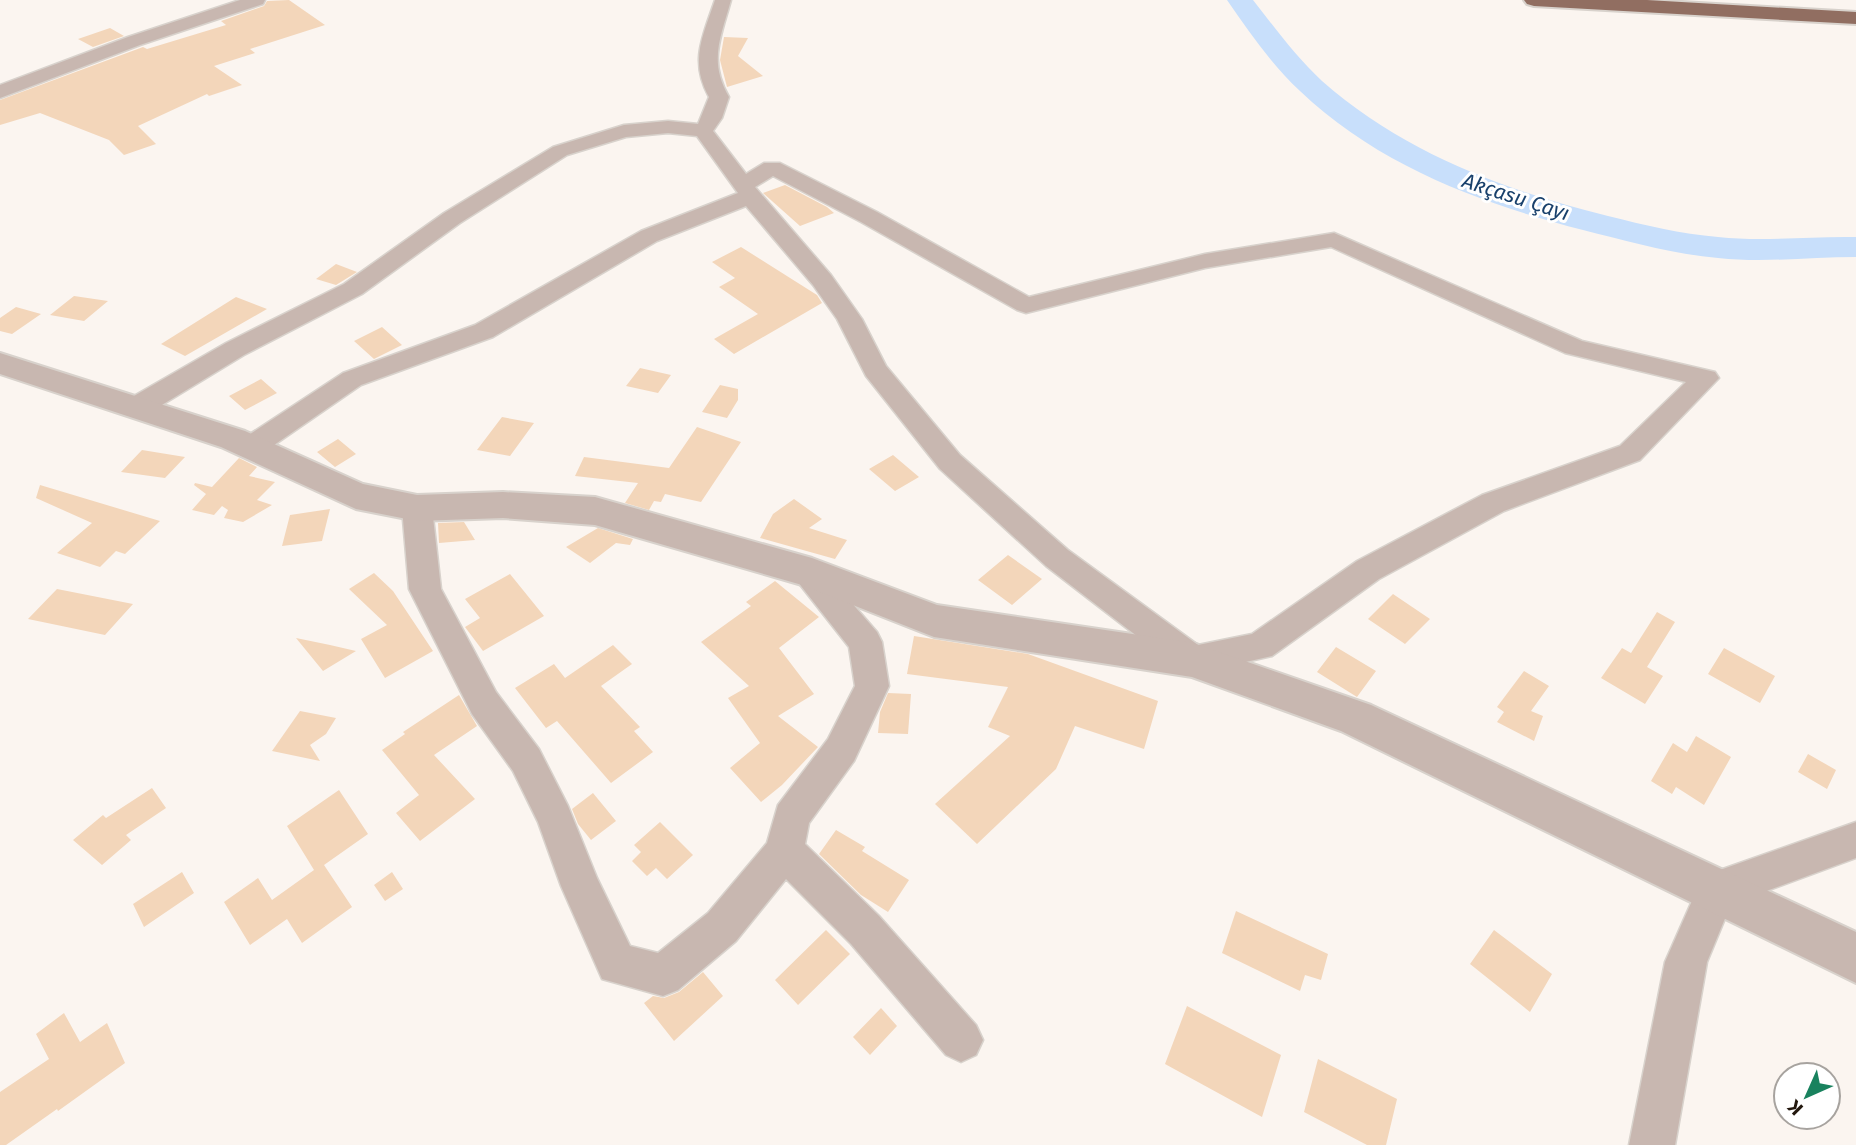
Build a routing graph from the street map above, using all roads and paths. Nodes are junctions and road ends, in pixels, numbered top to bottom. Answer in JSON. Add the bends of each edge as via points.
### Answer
{"nodes":[{"id":1,"x":257,"y":0,"type":"edge"},
{"id":2,"x":723,"y":0,"type":"edge"},
{"id":3,"x":1534,"y":0,"type":"edge"},
{"id":4,"x":1856,"y":18,"type":"edge"},
{"id":5,"x":0,"y":92,"type":"edge"},
{"id":6,"x":704,"y":131,"type":"junction"},
{"id":7,"x":747,"y":190,"type":"junction"},
{"id":8,"x":0,"y":363,"type":"edge"},
{"id":9,"x":137,"y":407,"type":"junction"},
{"id":10,"x":251,"y":447,"type":"junction"},
{"id":11,"x":417,"y":508,"type":"junction"},
{"id":12,"x":806,"y":572,"type":"junction"},
{"id":13,"x":1193,"y":660,"type":"junction"},
{"id":14,"x":1856,"y":840,"type":"edge"},
{"id":15,"x":785,"y":851,"type":"junction"},
{"id":16,"x":1717,"y":890,"type":"junction"},
{"id":17,"x":1856,"y":958,"type":"edge"},
{"id":18,"x":961,"y":1040,"type":"dead end"},
{"id":19,"x":1653,"y":1145,"type":"edge"}],
"edges":[{"from":1,"to":5,"type":"street"},
{"from":2,"to":6,"type":"street","via":[[706,50],[707,81],[719,97]]},
{"from":3,"to":4,"type":"highway"},
{"from":6,"to":7,"type":"street"},
{"from":6,"to":9,"type":"street","via":[[668,127],[624,131],[560,151],[452,218],[352,289],[235,349]]},
{"from":7,"to":10,"type":"street","via":[[649,236],[484,331],[352,379]]},
{"from":7,"to":13,"type":"street","via":[[822,280],[849,318],[875,370],[950,462],[1057,558]]},
{"from":7,"to":13,"type":"street","via":[[772,168],[830,194],[1026,305],[1205,261],[1334,240],[1574,347],[1706,378],[1630,453],[1493,503],[1368,570],[1260,646]]},
{"from":8,"to":9,"type":"street"},
{"from":9,"to":10,"type":"street"},
{"from":10,"to":11,"type":"street","via":[[356,496]]},
{"from":11,"to":12,"type":"street","via":[[503,505],[595,511]]},
{"from":11,"to":15,"type":"street","via":[[425,589],[484,703],[526,760],[617,964],[663,975],[722,927]]},
{"from":12,"to":13,"type":"street","via":[[933,621]]},
{"from":12,"to":15,"type":"street","via":[[865,642],[872,686],[841,750],[791,817]]},
{"from":13,"to":16,"type":"street","via":[[1356,718]]},
{"from":14,"to":16,"type":"street"},
{"from":15,"to":18,"type":"street","via":[[865,930]]},
{"from":16,"to":17,"type":"street"},
{"from":16,"to":19,"type":"street","via":[[1686,962]]}]}
